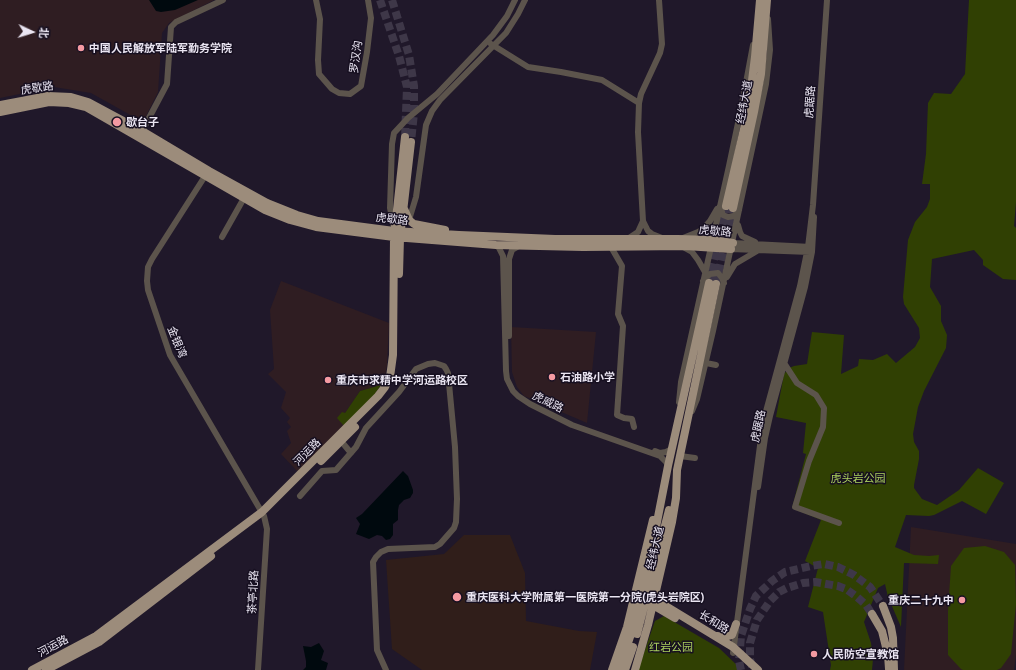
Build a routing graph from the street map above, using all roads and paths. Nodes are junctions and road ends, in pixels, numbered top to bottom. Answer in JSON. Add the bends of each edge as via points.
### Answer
{"nodes":[{"id":1,"x":223,"y":0,"type":"edge"},
{"id":2,"x":316,"y":0,"type":"edge"},
{"id":3,"x":368,"y":0,"type":"edge"},
{"id":4,"x":515,"y":0,"type":"edge"},
{"id":5,"x":524,"y":0,"type":"edge"},
{"id":6,"x":659,"y":0,"type":"edge"},
{"id":7,"x":827,"y":0,"type":"edge"},
{"id":8,"x":764,"y":2,"type":"edge"},
{"id":9,"x":487,"y":41,"type":"junction"},
{"id":10,"x":494,"y":47,"type":"junction"},
{"id":11,"x":639,"y":103,"type":"junction"},
{"id":12,"x":0,"y":105,"type":"edge"},
{"id":13,"x":419,"y":109,"type":"junction"},
{"id":14,"x":0,"y":112,"type":"edge"},
{"id":15,"x":426,"y":125,"type":"junction"},
{"id":16,"x":140,"y":134,"type":"junction"},
{"id":17,"x":207,"y":173,"type":"junction"},
{"id":18,"x":244,"y":198,"type":"junction"},
{"id":19,"x":730,"y":207,"type":"junction"},
{"id":20,"x":403,"y":208,"type":"junction"},
{"id":21,"x":409,"y":220,"type":"junction"},
{"id":22,"x":643,"y":221,"type":"junction"},
{"id":23,"x":737,"y":222,"type":"junction"},
{"id":24,"x":397,"y":234,"type":"junction"},
{"id":25,"x":459,"y":235,"type":"junction"},
{"id":26,"x":222,"y":237,"type":"dead end"},
{"id":27,"x":624,"y":240,"type":"junction"},
{"id":28,"x":667,"y":240,"type":"junction"},
{"id":29,"x":680,"y":243,"type":"junction"},
{"id":30,"x":711,"y":244,"type":"junction"},
{"id":31,"x":496,"y":245,"type":"junction"},
{"id":32,"x":764,"y":245,"type":"junction"},
{"id":33,"x":520,"y":246,"type":"junction"},
{"id":34,"x":732,"y":246,"type":"junction"},
{"id":35,"x":611,"y":247,"type":"junction"},
{"id":36,"x":758,"y":250,"type":"junction"},
{"id":37,"x":810,"y":250,"type":"junction"},
{"id":38,"x":705,"y":272,"type":"junction"},
{"id":39,"x":713,"y":283,"type":"junction"},
{"id":40,"x":706,"y":363,"type":"junction"},
{"id":41,"x":784,"y":363,"type":"junction"},
{"id":42,"x":716,"y":365,"type":"dead end"},
{"id":43,"x":634,"y":427,"type":"dead end"},
{"id":44,"x":685,"y":430,"type":"junction"},
{"id":45,"x":341,"y":441,"type":"junction"},
{"id":46,"x":672,"y":449,"type":"junction"},
{"id":47,"x":351,"y":453,"type":"junction"},
{"id":48,"x":680,"y":456,"type":"junction"},
{"id":49,"x":695,"y":458,"type":"dead end"},
{"id":50,"x":668,"y":466,"type":"junction"},
{"id":51,"x":677,"y":470,"type":"junction"},
{"id":52,"x":664,"y":487,"type":"junction"},
{"id":53,"x":300,"y":496,"type":"dead end"},
{"id":54,"x":263,"y":514,"type":"junction"},
{"id":55,"x":839,"y":524,"type":"dead end"},
{"id":56,"x":653,"y":602,"type":"junction"},
{"id":57,"x":883,"y":606,"type":"tunnel mouth"},
{"id":58,"x":872,"y":614,"type":"tunnel mouth"},
{"id":59,"x":736,"y":624,"type":"junction"},
{"id":60,"x":710,"y":633,"type":"junction"},
{"id":61,"x":734,"y":651,"type":"junction"},
{"id":62,"x":32,"y":670,"type":"edge"},
{"id":63,"x":46,"y":670,"type":"edge"},
{"id":64,"x":258,"y":670,"type":"edge"},
{"id":65,"x":386,"y":670,"type":"edge"},
{"id":66,"x":612,"y":670,"type":"edge"},
{"id":67,"x":619,"y":670,"type":"edge"},
{"id":68,"x":625,"y":670,"type":"edge"},
{"id":69,"x":635,"y":670,"type":"edge"},
{"id":70,"x":751,"y":670,"type":"edge"},
{"id":71,"x":758,"y":670,"type":"edge"},
{"id":72,"x":889,"y":670,"type":"edge"},
{"id":73,"x":894,"y":670,"type":"edge"}],
"edges":[{"from":1,"to":16,"type":"street","via":[[176,22],[171,27],[167,84]]},
{"from":2,"to":3,"type":"street","name":"罗汉沟","via":[[320,19],[319,74],[338,93],[350,94],[361,86],[371,18]]},
{"from":4,"to":9,"type":"street"},
{"from":5,"to":10,"type":"street","via":[[506,33]]},
{"from":6,"to":11,"type":"street","via":[[662,44]]},
{"from":7,"to":37,"type":"street","name":"虎踞路"},
{"from":8,"to":19,"type":"main road","name":"经纬大道","via":[[748,112]]},
{"from":8,"to":19,"type":"street","via":[[770,41],[768,69]]},
{"from":9,"to":10,"type":"street"},
{"from":9,"to":13,"type":"street","via":[[437,94]]},
{"from":10,"to":11,"type":"street","via":[[528,67],[602,80]]},
{"from":10,"to":15,"type":"street","via":[[436,105]]},
{"from":11,"to":22,"type":"street"},
{"from":12,"to":16,"type":"main road","name":"虎歇路","via":[[48,96],[71,97],[88,102]]},
{"from":13,"to":15,"type":"street","via":[[424,108],[427,111]]},
{"from":13,"to":24,"type":"street","via":[[398,128],[392,138],[390,208]]},
{"from":14,"to":16,"type":"main road","name":"虎歇路","via":[[40,103],[69,103]]},
{"from":15,"to":21,"type":"street","via":[[416,197]]},
{"from":16,"to":17,"type":"main road","name":"虎歇路"},
{"from":17,"to":18,"type":"main road","name":"虎歇路"},
{"from":17,"to":24,"type":"main road","name":"虎歇路","via":[[297,215]]},
{"from":17,"to":54,"type":"street","name":"金银湾","via":[[148,266],[148,290],[170,354]]},
{"from":18,"to":24,"type":"main road","name":"虎歇路","via":[[278,216],[316,227]]},
{"from":18,"to":26,"type":"street"},
{"from":19,"to":23,"type":"street"},
{"from":19,"to":29,"type":"street","via":[[703,229]]},
{"from":19,"to":30,"type":"street"},
{"from":20,"to":21,"type":"main road"},
{"from":20,"to":24,"type":"main road","name":"河运路"},
{"from":20,"to":24,"type":"main road","name":"河运路","via":[[408,139]]},
{"from":21,"to":25,"type":"main road","via":[[414,224],[443,229]]},
{"from":22,"to":27,"type":"street","via":[[638,232]]},
{"from":22,"to":28,"type":"street","via":[[652,234]]},
{"from":23,"to":32,"type":"street","via":[[742,236]]},
{"from":23,"to":34,"type":"street"},
{"from":24,"to":25,"type":"main road","name":"虎歇路"},
{"from":24,"to":31,"type":"main road","name":"虎歇路"},
{"from":24,"to":45,"type":"main road","name":"河运路","via":[[398,355],[394,378],[382,399]]},
{"from":24,"to":54,"type":"main road","name":"河运路","via":[[390,377],[378,396]]},
{"from":25,"to":27,"type":"main road","name":"虎歇路"},
{"from":27,"to":28,"type":"main road","name":"虎歇路"},
{"from":28,"to":29,"type":"main road","name":"虎歇路"},
{"from":29,"to":30,"type":"main road","name":"虎歇路"},
{"from":29,"to":35,"type":"main road","name":"虎歇路"},
{"from":29,"to":38,"type":"street","via":[[692,252]]},
{"from":30,"to":34,"type":"main road","name":"虎歇路"},
{"from":30,"to":38,"type":"street"},
{"from":31,"to":33,"type":"main road","name":"虎歇路"},
{"from":31,"to":50,"type":"street","name":"虎威路","via":[[503,256],[506,371],[513,391],[530,404],[572,424],[660,456]]},
{"from":32,"to":34,"type":"street","name":"虎歇路"},
{"from":32,"to":37,"type":"street","name":"虎歇路"},
{"from":33,"to":35,"type":"main road","name":"虎歇路"},
{"from":33,"to":46,"type":"street","name":"虎威路","via":[[510,253],[508,267],[510,371],[516,389],[525,398],[570,420],[660,453]]},
{"from":34,"to":36,"type":"street","name":"虎歇路"},
{"from":34,"to":39,"type":"street"},
{"from":35,"to":43,"type":"street","via":[[622,266],[618,314],[623,326],[617,415],[632,419]]},
{"from":36,"to":37,"type":"street","name":"虎歇路"},
{"from":36,"to":39,"type":"street","via":[[735,264]]},
{"from":37,"to":41,"type":"street","name":"虎踞路","via":[[805,286]]},
{"from":37,"to":59,"type":"street","name":"虎踞路","via":[[765,415]]},
{"from":38,"to":39,"type":"street"},
{"from":39,"to":40,"type":"street"},
{"from":39,"to":44,"type":"main road","name":"经纬大道"},
{"from":39,"to":46,"type":"main road"},
{"from":40,"to":42,"type":"street"},
{"from":40,"to":44,"type":"street","via":[[697,400]]},
{"from":41,"to":55,"type":"street","via":[[797,383],[816,395],[824,408],[823,427],[795,507]]},
{"from":41,"to":61,"type":"street","name":"虎踞路","via":[[765,438]]},
{"from":44,"to":48,"type":"main road","name":"经纬大道"},
{"from":45,"to":47,"type":"street"},
{"from":45,"to":54,"type":"main road","name":"河运路"},
{"from":46,"to":50,"type":"main road"},
{"from":47,"to":53,"type":"street","via":[[336,470],[322,471]]},
{"from":47,"to":65,"type":"street","via":[[366,428],[416,369],[435,363],[444,366],[448,373],[455,447],[456,522],[454,528],[435,547],[388,549],[381,552],[373,562],[377,650]]},
{"from":48,"to":49,"type":"street"},
{"from":48,"to":51,"type":"main road","name":"经纬大道"},
{"from":50,"to":52,"type":"main road"},
{"from":51,"to":56,"type":"main road","name":"经纬大道","via":[[672,522]]},
{"from":51,"to":68,"type":"main road","via":[[642,617]]},
{"from":52,"to":66,"type":"main road","name":"经纬大道","via":[[649,533],[627,627]]},
{"from":52,"to":67,"type":"main road","via":[[644,585]]},
{"from":54,"to":62,"type":"main road","name":"河运路","via":[[96,636]]},
{"from":54,"to":63,"type":"main road","name":"河运路","via":[[100,642]]},
{"from":54,"to":64,"type":"street","name":"茶亭北路","via":[[267,529]]},
{"from":56,"to":60,"type":"main road","name":"长和路"},
{"from":56,"to":61,"type":"main road","name":"长和路"},
{"from":56,"to":69,"type":"main road","name":"经纬大道"},
{"from":57,"to":73,"type":"main road","via":[[893,638]]},
{"from":58,"to":72,"type":"main road","via":[[884,637]]},
{"from":59,"to":60,"type":"main road","via":[[730,636]]},
{"from":59,"to":61,"type":"street","name":"虎踞路"},
{"from":60,"to":61,"type":"main road","name":"长和路"},
{"from":61,"to":70,"type":"main road","name":"长和路"},
{"from":61,"to":71,"type":"main road","name":"长和路"}]}
